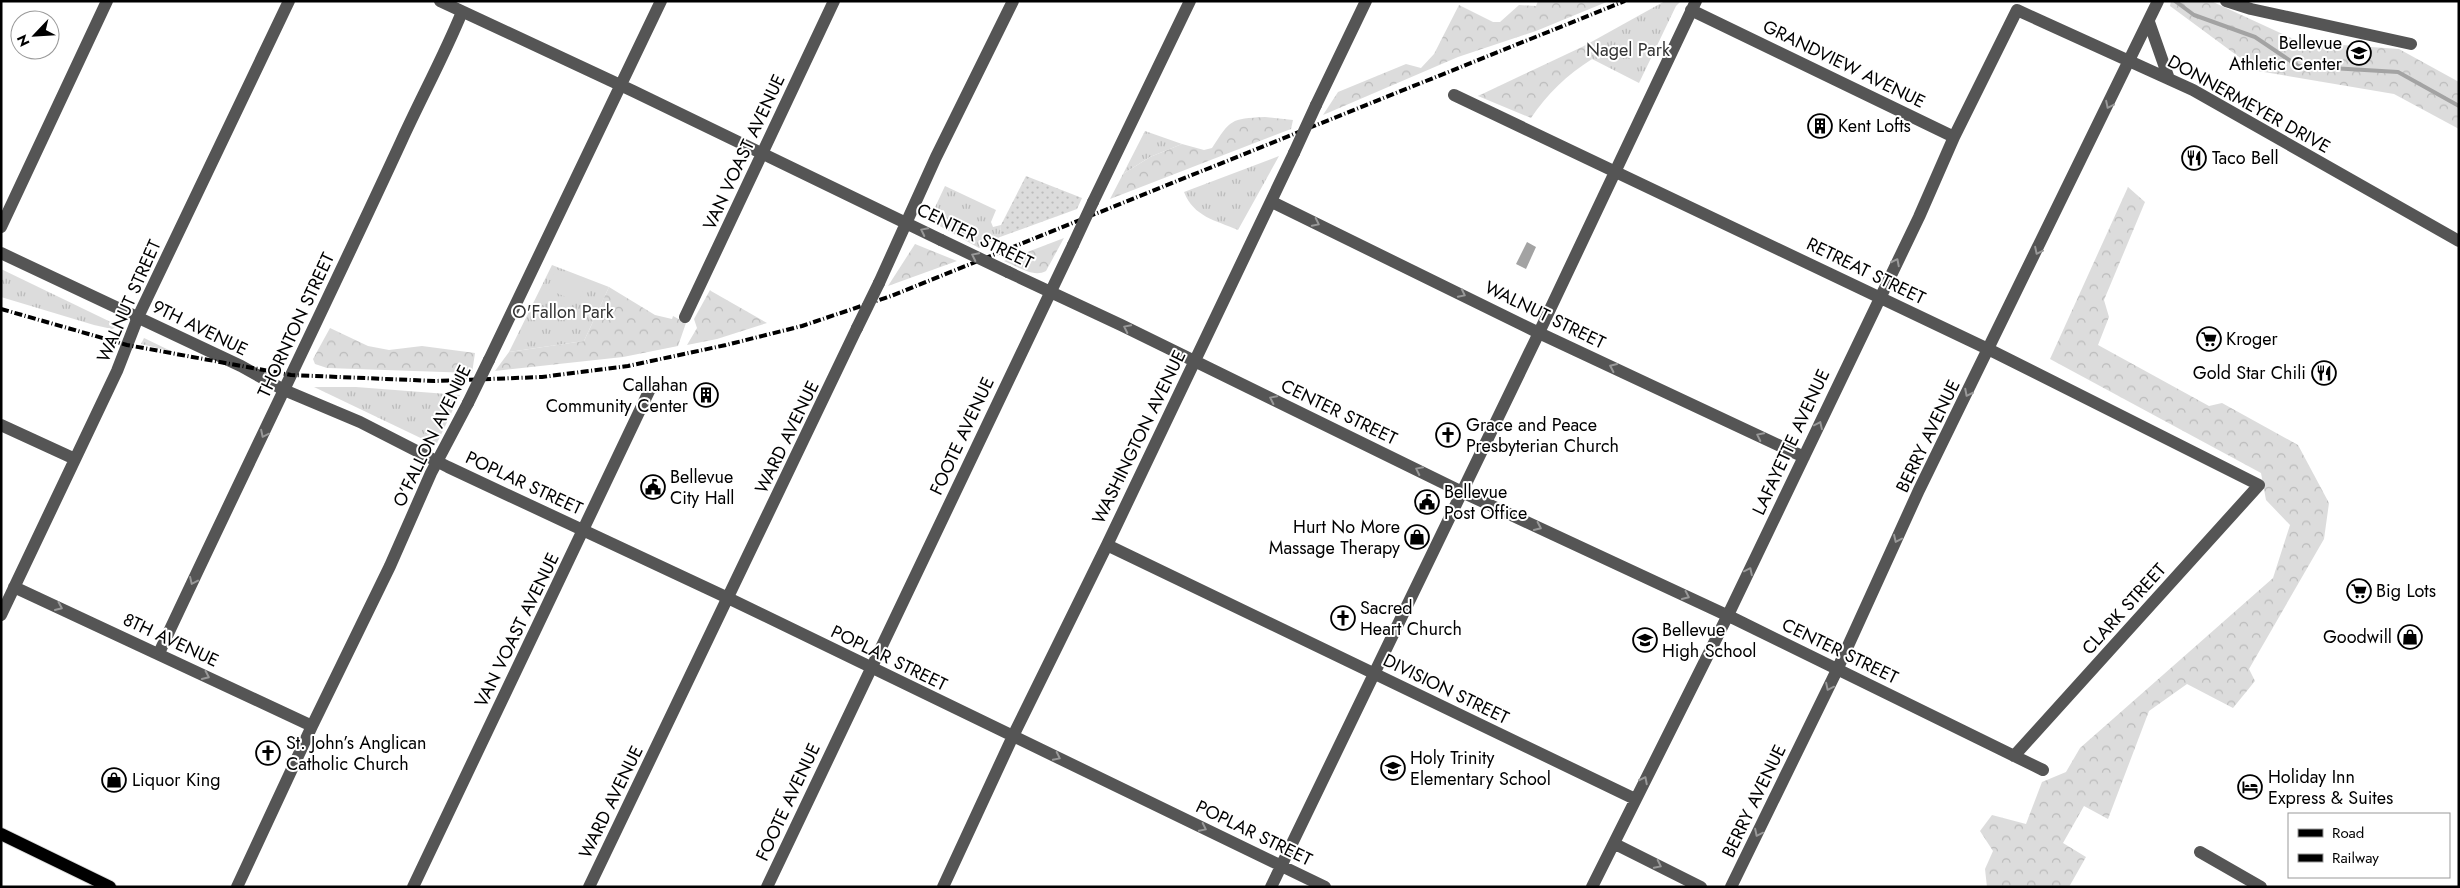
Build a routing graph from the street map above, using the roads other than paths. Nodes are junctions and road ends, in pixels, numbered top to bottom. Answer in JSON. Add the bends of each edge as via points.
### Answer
{"nodes":[{"id":1,"x":107,"y":1,"type":"edge"},
{"id":2,"x":289,"y":1,"type":"edge"},
{"id":3,"x":440,"y":1,"type":"edge"},
{"id":4,"x":661,"y":1,"type":"edge"},
{"id":5,"x":834,"y":1,"type":"edge"},
{"id":6,"x":1013,"y":1,"type":"edge"},
{"id":7,"x":1190,"y":1,"type":"edge"},
{"id":8,"x":1366,"y":1,"type":"edge"},
{"id":9,"x":2158,"y":1,"type":"edge"},
{"id":10,"x":2226,"y":1,"type":"edge"},
{"id":11,"x":1693,"y":6,"type":"edge"},
{"id":12,"x":2017,"y":10,"type":"joint"},
{"id":13,"x":462,"y":12,"type":"junction"},
{"id":14,"x":2149,"y":22,"type":"junction"},
{"id":15,"x":2411,"y":44,"type":"dead end"},
{"id":16,"x":2130,"y":61,"type":"junction"},
{"id":17,"x":2169,"y":79,"type":"junction"},
{"id":18,"x":621,"y":86,"type":"junction"},
{"id":19,"x":1454,"y":95,"type":"dead end"},
{"id":20,"x":1954,"y":137,"type":"junction"},
{"id":21,"x":763,"y":154,"type":"junction"},
{"id":22,"x":1615,"y":172,"type":"junction"},
{"id":23,"x":1272,"y":202,"type":"junction"},
{"id":24,"x":906,"y":222,"type":"junction"},
{"id":25,"x":1,"y":227,"type":"edge"},
{"id":26,"x":2459,"y":241,"type":"edge"},
{"id":27,"x":1,"y":253,"type":"edge"},
{"id":28,"x":1049,"y":292,"type":"junction"},
{"id":29,"x":1878,"y":296,"type":"junction"},
{"id":30,"x":138,"y":317,"type":"junction"},
{"id":31,"x":684,"y":317,"type":"dead end"},
{"id":32,"x":1539,"y":333,"type":"junction"},
{"id":33,"x":1990,"y":350,"type":"junction"},
{"id":34,"x":1195,"y":361,"type":"junction"},
{"id":35,"x":651,"y":387,"type":"dead end"},
{"id":36,"x":284,"y":390,"type":"junction"},
{"id":37,"x":1,"y":425,"type":"edge"},
{"id":38,"x":1804,"y":457,"type":"junction"},
{"id":39,"x":75,"y":459,"type":"junction"},
{"id":40,"x":438,"y":461,"type":"junction"},
{"id":41,"x":2259,"y":485,"type":"joint"},
{"id":42,"x":1462,"y":492,"type":"junction"},
{"id":43,"x":584,"y":531,"type":"junction"},
{"id":44,"x":1107,"y":545,"type":"junction"},
{"id":45,"x":14,"y":587,"type":"junction"},
{"id":46,"x":728,"y":598,"type":"junction"},
{"id":47,"x":1,"y":614,"type":"edge"},
{"id":48,"x":1728,"y":615,"type":"junction"},
{"id":49,"x":159,"y":653,"type":"junction"},
{"id":50,"x":871,"y":669,"type":"junction"},
{"id":51,"x":1838,"y":670,"type":"junction"},
{"id":52,"x":1374,"y":674,"type":"junction"},
{"id":53,"x":312,"y":726,"type":"junction"},
{"id":54,"x":1013,"y":736,"type":"junction"},
{"id":55,"x":2014,"y":756,"type":"junction"},
{"id":56,"x":2043,"y":770,"type":"dead end"},
{"id":57,"x":1635,"y":799,"type":"junction"},
{"id":58,"x":1,"y":834,"type":"edge"},
{"id":59,"x":1615,"y":844,"type":"junction"},
{"id":60,"x":2200,"y":852,"type":"dead end"},
{"id":61,"x":1280,"y":865,"type":"junction"},
{"id":62,"x":110,"y":887,"type":"edge"},
{"id":63,"x":237,"y":887,"type":"edge"},
{"id":64,"x":414,"y":887,"type":"edge"},
{"id":65,"x":589,"y":887,"type":"edge"},
{"id":66,"x":767,"y":887,"type":"edge"},
{"id":67,"x":943,"y":887,"type":"edge"},
{"id":68,"x":1271,"y":887,"type":"edge"},
{"id":69,"x":1325,"y":887,"type":"edge"},
{"id":70,"x":1592,"y":887,"type":"edge"},
{"id":71,"x":1701,"y":887,"type":"edge"},
{"id":72,"x":1731,"y":887,"type":"edge"},
{"id":73,"x":2261,"y":887,"type":"edge"}],
"edges":[{"from":1,"to":25,"type":"street"},
{"from":2,"to":30,"type":"street","name":"WALNUT STREET"},
{"from":3,"to":13,"type":"street","name":"CENTER STREET"},
{"from":4,"to":18,"type":"street","name":"O’FALLON AVENUE"},
{"from":5,"to":21,"type":"street","name":"VAN VOAST AVENUE"},
{"from":6,"to":24,"type":"street","name":"WARD AVENUE"},
{"from":7,"to":28,"type":"street","name":"FOOTE AVENUE","bridge":true},
{"from":8,"to":23,"type":"street","name":"WASHINGTON AVENUE","bridge":true},
{"from":9,"to":14,"type":"street","name":"BERRY AVENUE"},
{"from":10,"to":15,"type":"street"},
{"from":11,"to":20,"type":"street","name":"GRANDVIEW AVENUE"},
{"from":11,"to":22,"type":"street"},
{"from":12,"to":16,"type":"street","name":"DONNERMEYER DRIVE"},
{"from":12,"to":20,"type":"street","name":"LAFAYETTE AVENUE"},
{"from":13,"to":18,"type":"street","name":"CENTER STREET"},
{"from":13,"to":36,"type":"street","name":"THORNTON STREET"},
{"from":14,"to":16,"type":"street","name":"BERRY AVENUE"},
{"from":14,"to":17,"type":"street"},
{"from":16,"to":17,"type":"street","name":"DONNERMEYER DRIVE"},
{"from":16,"to":33,"type":"street","name":"BERRY AVENUE","one_way":true},
{"from":17,"to":26,"type":"street","name":"DONNERMEYER DRIVE"},
{"from":18,"to":21,"type":"street","name":"CENTER STREET"},
{"from":18,"to":40,"type":"street","name":"O’FALLON AVENUE","bridge":true},
{"from":19,"to":22,"type":"street","name":"RETREAT STREET"},
{"from":29,"to":20,"type":"street","name":"LAFAYETTE AVENUE","one_way":true},
{"from":21,"to":24,"type":"street","name":"CENTER STREET"},
{"from":21,"to":31,"type":"street","name":"VAN VOAST AVENUE"},
{"from":22,"to":29,"type":"street","name":"RETREAT STREET"},
{"from":22,"to":32,"type":"street"},
{"from":23,"to":32,"type":"street","name":"WALNUT STREET","one_way":true},
{"from":23,"to":34,"type":"street","name":"WASHINGTON AVENUE"},
{"from":28,"to":24,"type":"street","name":"CENTER STREET","one_way":true,"bridge":true},
{"from":24,"to":46,"type":"street","name":"WARD AVENUE","bridge":true},
{"from":27,"to":30,"type":"street","name":"9TH AVENUE"},
{"from":34,"to":28,"type":"street","name":"CENTER STREET","one_way":true},
{"from":28,"to":50,"type":"street","name":"FOOTE AVENUE"},
{"from":29,"to":33,"type":"street","name":"RETREAT STREET"},
{"from":38,"to":29,"type":"street","name":"LAFAYETTE AVENUE","one_way":true},
{"from":30,"to":36,"type":"street","name":"9TH AVENUE"},
{"from":30,"to":39,"type":"street","name":"WALNUT STREET"},
{"from":38,"to":32,"type":"street","name":"WALNUT STREET","one_way":true},
{"from":32,"to":42,"type":"street"},
{"from":33,"to":41,"type":"street","name":"RETREAT STREET"},
{"from":33,"to":51,"type":"street","name":"BERRY AVENUE","one_way":true,"via":[[1919,490]]},
{"from":42,"to":34,"type":"street","name":"CENTER STREET","one_way":true},
{"from":34,"to":44,"type":"street","name":"WASHINGTON AVENUE"},
{"from":35,"to":43,"type":"street","name":"VAN VOAST AVENUE"},
{"from":36,"to":40,"type":"street","name":"9TH AVENUE","via":[[360,422]]},
{"from":36,"to":49,"type":"street","name":"THORNTON STREET","one_way":true},
{"from":37,"to":39,"type":"street"},
{"from":48,"to":38,"type":"street","name":"LAFAYETTE AVENUE","one_way":true},
{"from":39,"to":45,"type":"street","name":"WALNUT STREET"},
{"from":40,"to":43,"type":"street","name":"POPLAR STREET"},
{"from":40,"to":53,"type":"street","name":"O’FALLON AVENUE"},
{"from":41,"to":55,"type":"street","name":"CLARK STREET"},
{"from":42,"to":48,"type":"street","name":"CENTER STREET","one_way":true},
{"from":42,"to":52,"type":"street"},
{"from":43,"to":46,"type":"street","name":"POPLAR STREET"},
{"from":43,"to":64,"type":"street","name":"VAN VOAST AVENUE"},
{"from":44,"to":52,"type":"street","name":"DIVISION STREET"},
{"from":44,"to":54,"type":"street","name":"WASHINGTON AVENUE"},
{"from":45,"to":47,"type":"street","name":"WALNUT STREET"},
{"from":45,"to":49,"type":"street","name":"8TH AVENUE","one_way":true},
{"from":46,"to":50,"type":"street","name":"POPLAR STREET"},
{"from":46,"to":65,"type":"street","name":"WARD AVENUE"},
{"from":48,"to":51,"type":"street","name":"CENTER STREET"},
{"from":57,"to":48,"type":"street","name":"LAFAYETTE AVENUE","one_way":true},
{"from":49,"to":53,"type":"street","name":"8TH AVENUE","one_way":true},
{"from":50,"to":54,"type":"street","name":"POPLAR STREET"},
{"from":50,"to":66,"type":"street","name":"FOOTE AVENUE"},
{"from":51,"to":55,"type":"street","name":"CENTER STREET"},
{"from":51,"to":72,"type":"street","name":"BERRY AVENUE","one_way":true},
{"from":52,"to":57,"type":"street","name":"DIVISION STREET"},
{"from":52,"to":61,"type":"street"},
{"from":53,"to":63,"type":"street","name":"O’FALLON AVENUE"},
{"from":54,"to":61,"type":"street","name":"POPLAR STREET","one_way":true},
{"from":54,"to":67,"type":"street","name":"WASHINGTON AVENUE"},
{"from":55,"to":56,"type":"street","name":"CENTER STREET"},
{"from":57,"to":59,"type":"street","name":"LAFAYETTE AVENUE"},
{"from":58,"to":62,"type":"main road"},
{"from":59,"to":70,"type":"street","name":"LAFAYETTE AVENUE"},
{"from":59,"to":71,"type":"street","one_way":true},
{"from":60,"to":73,"type":"street"},
{"from":61,"to":68,"type":"street"},
{"from":61,"to":69,"type":"street","name":"POPLAR STREET"}]}
